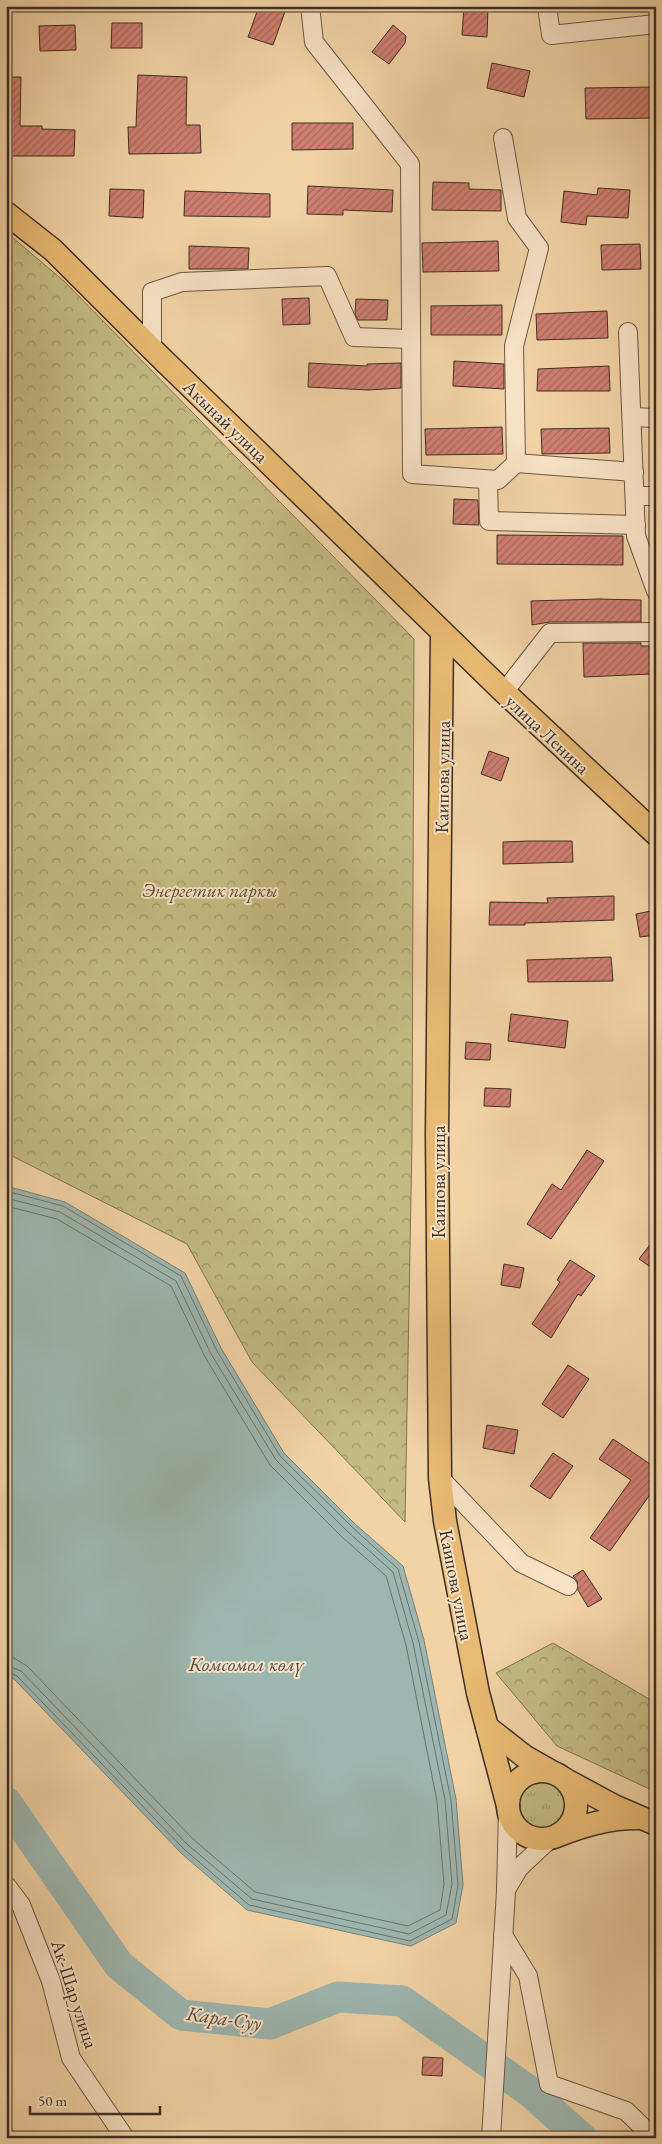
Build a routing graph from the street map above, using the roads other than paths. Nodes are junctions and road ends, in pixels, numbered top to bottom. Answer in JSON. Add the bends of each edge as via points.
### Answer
{"nodes":[{"id":1,"x":310,"y":6,"type":"edge"},
{"id":2,"x":547,"y":6,"type":"edge"},
{"id":3,"x":656,"y":24,"type":"edge"},
{"id":4,"x":503,"y":138,"type":"dead end"},
{"id":5,"x":6,"y":213,"type":"edge"},
{"id":6,"x":628,"y":332,"type":"dead end"},
{"id":7,"x":411,"y":339,"type":"junction"},
{"id":8,"x":152,"y":349,"type":"junction"},
{"id":9,"x":632,"y":418,"type":"junction"},
{"id":10,"x":656,"y":418,"type":"edge"},
{"id":11,"x":516,"y":463,"type":"junction"},
{"id":12,"x":634,"y":472,"type":"junction"},
{"id":13,"x":488,"y":480,"type":"junction"},
{"id":14,"x":635,"y":496,"type":"junction"},
{"id":15,"x":656,"y":496,"type":"edge"},
{"id":16,"x":636,"y":525,"type":"junction"},
{"id":17,"x":650,"y":557,"type":"edge"},
{"id":18,"x":656,"y":591,"type":"edge"},
{"id":19,"x":442,"y":632,"type":"junction"},
{"id":20,"x":656,"y":632,"type":"edge"},
{"id":21,"x":504,"y":692,"type":"junction"},
{"id":22,"x":656,"y":834,"type":"edge"},
{"id":23,"x":440,"y":1478,"type":"junction"},
{"id":24,"x":568,"y":1586,"type":"dead end"},
{"id":25,"x":487,"y":1727,"type":"junction"},
{"id":26,"x":558,"y":1776,"type":"junction"},
{"id":27,"x":508,"y":1807,"type":"junction"},
{"id":28,"x":648,"y":1821,"type":"edge"},
{"id":29,"x":554,"y":1837,"type":"junction"},
{"id":30,"x":6,"y":1885,"type":"edge"},
{"id":31,"x":506,"y":1891,"type":"junction"},
{"id":32,"x":503,"y":1935,"type":"junction"},
{"id":33,"x":492,"y":2132,"type":"edge"},
{"id":34,"x":125,"y":2138,"type":"edge"},
{"id":35,"x":654,"y":2138,"type":"edge"}],
"edges":[{"from":1,"to":7,"type":"street","via":[[314,42],[410,164]]},
{"from":2,"to":3,"type":"street","via":[[551,35]]},
{"from":4,"to":11,"type":"street","via":[[517,218],[539,248],[514,346]]},
{"from":5,"to":8,"type":"main road","name":"Акынай улица","via":[[53,250]]},
{"from":6,"to":9,"type":"street"},
{"from":7,"to":8,"type":"street","via":[[354,337],[327,276],[261,277],[182,282],[152,292]]},
{"from":7,"to":13,"type":"street","via":[[412,474]]},
{"from":8,"to":19,"type":"main road","name":"Акынай улица"},
{"from":9,"to":10,"type":"street"},
{"from":9,"to":12,"type":"street"},
{"from":11,"to":12,"type":"street"},
{"from":11,"to":13,"type":"street","via":[[498,480]]},
{"from":12,"to":14,"type":"street"},
{"from":13,"to":16,"type":"street","via":[[489,521]]},
{"from":14,"to":15,"type":"street"},
{"from":14,"to":16,"type":"street"},
{"from":16,"to":17,"type":"street","via":[[636,536]]},
{"from":17,"to":18,"type":"street"},
{"from":19,"to":21,"type":"main road","name":"улица Ленина"},
{"from":19,"to":23,"type":"main road","name":"Каипова улица","via":[[437,1134]]},
{"from":20,"to":21,"type":"street","via":[[550,633]]},
{"from":21,"to":22,"type":"main road","name":"улица Ленина"},
{"from":23,"to":24,"type":"street","via":[[521,1563]]},
{"from":23,"to":25,"type":"main road","name":"Каипова улица","via":[[445,1521]]},
{"from":25,"to":26,"type":"main road","via":[[524,1756]]},
{"from":25,"to":27,"type":"main road","name":"Каипова улица"},
{"from":26,"to":27,"type":"main road","via":[[539,1771],[527,1774],[513,1788]]},
{"from":26,"to":28,"type":"main road"},
{"from":26,"to":29,"type":"main road","via":[[573,1790],[576,1803],[574,1817],[567,1828]]},
{"from":27,"to":29,"type":"main road","via":[[518,1830],[540,1839]]},
{"from":27,"to":31,"type":"street"},
{"from":28,"to":29,"type":"main road","via":[[614,1818]]},
{"from":29,"to":31,"type":"street","via":[[519,1868]]},
{"from":30,"to":34,"type":"street","name":"Ак-Шар улица","via":[[21,1905],[51,1981],[71,2058]]},
{"from":31,"to":32,"type":"street"},
{"from":32,"to":33,"type":"street"},
{"from":32,"to":35,"type":"street","via":[[528,1976],[549,2084],[626,2112]]}]}
